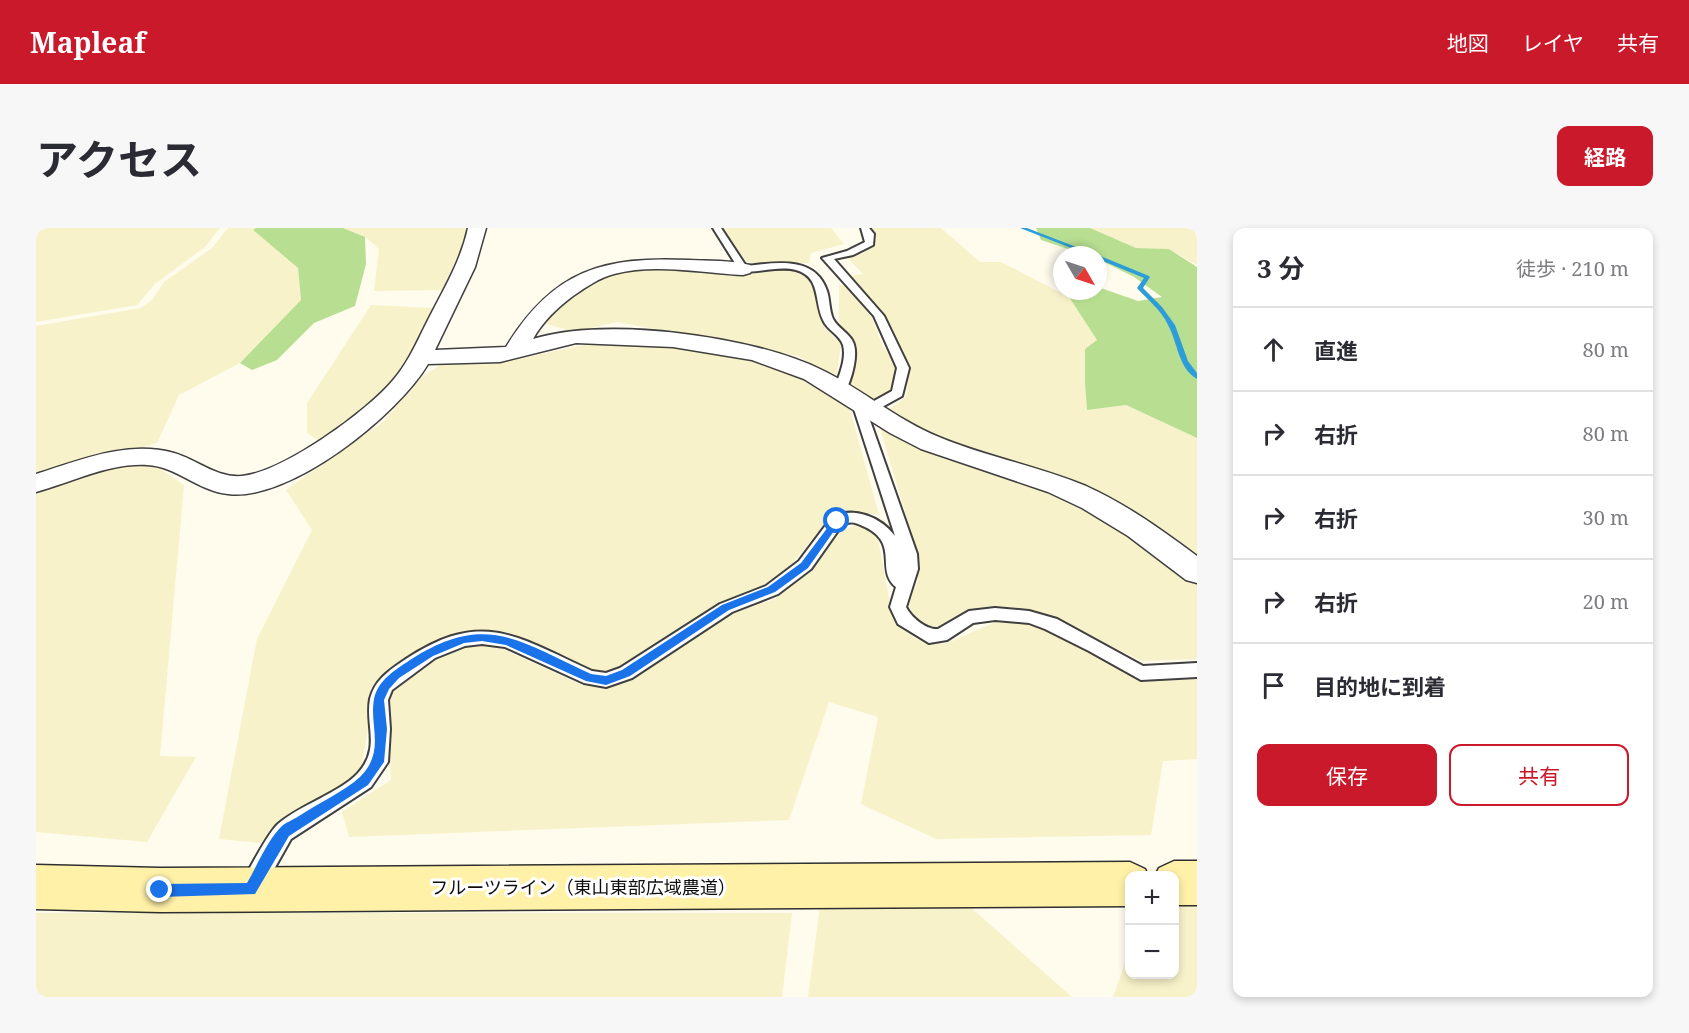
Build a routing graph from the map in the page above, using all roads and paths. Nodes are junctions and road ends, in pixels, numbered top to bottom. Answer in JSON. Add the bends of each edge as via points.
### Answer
{"nodes":[{"id":1,"x":477,"y":228,"type":"edge"},
{"id":2,"x":717,"y":228,"type":"edge"},
{"id":3,"x":865,"y":228,"type":"edge"},
{"id":4,"x":743,"y":269,"type":"junction"},
{"id":5,"x":513,"y":352,"type":"junction"},
{"id":6,"x":421,"y":357,"type":"junction"},
{"id":7,"x":856,"y":401,"type":"junction"},
{"id":8,"x":36,"y":483,"type":"edge"},
{"id":9,"x":1197,"y":572,"type":"edge"},
{"id":10,"x":906,"y":586,"type":"junction"},
{"id":11,"x":1197,"y":670,"type":"edge"},
{"id":12,"x":1179,"y":883,"type":"edge"},
{"id":13,"x":1197,"y":883,"type":"edge"},
{"id":14,"x":1125,"y":884,"type":"edge"},
{"id":15,"x":36,"y":887,"type":"edge"},
{"id":16,"x":250,"y":890,"type":"junction"}],
"edges":[{"from":1,"to":6,"type":"street","via":[[467,263]]},
{"from":2,"to":4,"type":"lane"},
{"from":3,"to":7,"type":"lane","via":[[870,243],[827,258],[871,305],[903,368],[898,393]]},
{"from":4,"to":5,"type":"street","via":[[645,266],[597,273],[538,315]]},
{"from":4,"to":7,"type":"lane","via":[[792,266],[811,273],[821,288],[828,321],[847,341]]},
{"from":5,"to":6,"type":"street","via":[[486,358]]},
{"from":5,"to":7,"type":"street","via":[[582,335],[734,348],[816,375]]},
{"from":6,"to":8,"type":"street","via":[[404,384],[387,401],[305,463],[278,476],[244,485],[219,486],[166,459],[142,456],[114,460]]},
{"from":7,"to":9,"type":"street","via":[[927,442],[1030,476],[1110,510]]},
{"from":7,"to":10,"type":"lane","via":[[909,554]]},
{"from":10,"to":11,"type":"lane","via":[[898,607],[904,619],[929,636],[941,635],[969,617],[1029,617],[1051,624],[1141,673]]},
{"from":10,"to":16,"type":"lane","via":[[897,579],[891,541],[882,529],[856,517],[845,517],[837,521],[805,565],[772,590],[726,608],[626,673],[606,680],[590,678],[508,641],[482,637],[463,639],[429,653],[384,686],[379,700],[378,762],[364,781],[284,832]]},
{"from":12,"to":13,"type":"street"},
{"from":14,"to":16,"type":"street","name":"フルーツライン（東山東部広域農道）"},
{"from":15,"to":16,"type":"street","name":"フルーツライン（東山東部広域農道）"}]}
